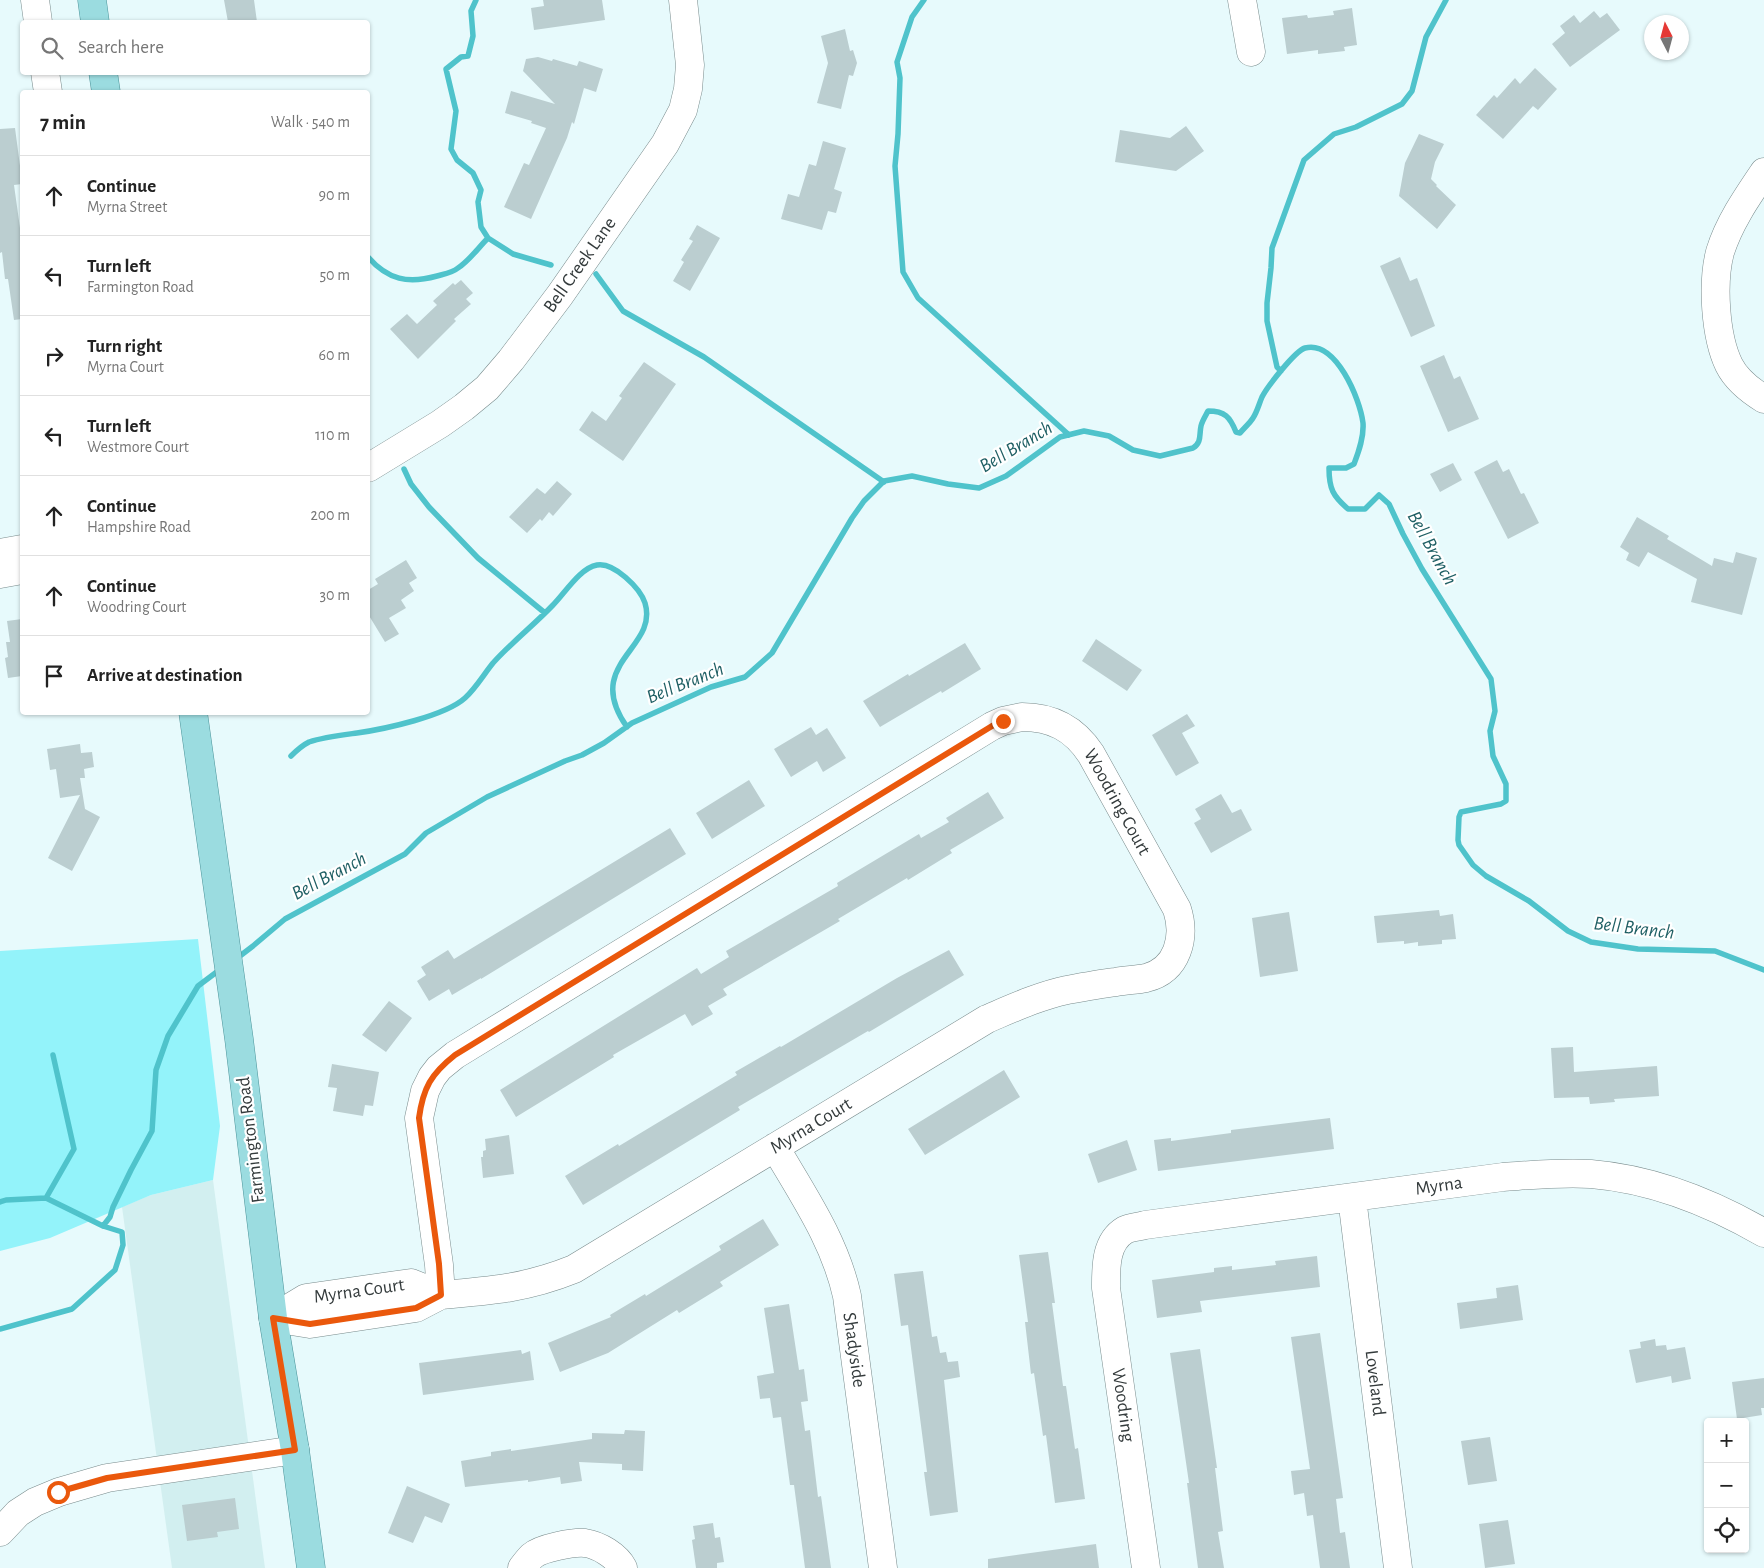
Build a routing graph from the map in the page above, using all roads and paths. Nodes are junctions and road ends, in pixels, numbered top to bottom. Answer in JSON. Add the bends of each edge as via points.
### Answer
{"nodes":[{"id":1,"x":35,"y":0,"type":"edge"},
{"id":2,"x":92,"y":0,"type":"edge"},
{"id":3,"x":683,"y":0,"type":"edge"},
{"id":4,"x":1242,"y":0,"type":"edge"},
{"id":5,"x":38,"y":20,"type":"edge"},
{"id":6,"x":96,"y":20,"type":"edge"},
{"id":7,"x":1250,"y":52,"type":"dead end"},
{"id":8,"x":46,"y":75,"type":"edge"},
{"id":9,"x":103,"y":75,"type":"edge"},
{"id":10,"x":48,"y":90,"type":"edge"},
{"id":11,"x":106,"y":90,"type":"edge"},
{"id":12,"x":1764,"y":172,"type":"edge"},
{"id":13,"x":1764,"y":399,"type":"edge"},
{"id":14,"x":370,"y":467,"type":"edge"},
{"id":15,"x":20,"y":549,"type":"edge"},
{"id":16,"x":0,"y":553,"type":"edge"},
{"id":17,"x":20,"y":570,"type":"edge"},
{"id":18,"x":0,"y":574,"type":"edge"},
{"id":19,"x":194,"y":715,"type":"edge"},
{"id":20,"x":1177,"y":952,"type":"joint"},
{"id":21,"x":775,"y":1147,"type":"junction"},
{"id":22,"x":1352,"y":1198,"type":"junction"},
{"id":23,"x":1764,"y":1233,"type":"edge"},
{"id":24,"x":1112,"y":1243,"type":"joint"},
{"id":25,"x":441,"y":1295,"type":"junction"},
{"id":26,"x":273,"y":1318,"type":"junction"},
{"id":27,"x":295,"y":1450,"type":"junction"},
{"id":28,"x":0,"y":1532,"type":"edge"},
{"id":29,"x":311,"y":1568,"type":"edge"},
{"id":30,"x":522,"y":1568,"type":"edge"},
{"id":31,"x":623,"y":1568,"type":"edge"},
{"id":32,"x":883,"y":1568,"type":"edge"},
{"id":33,"x":1146,"y":1568,"type":"edge"},
{"id":34,"x":1398,"y":1568,"type":"edge"}],
"edges":[{"from":1,"to":5,"type":"street"},
{"from":2,"to":6,"type":"main road"},
{"from":3,"to":14,"type":"street","name":"Bell Creek Lane","via":[[690,65],[688,89],[683,110],[665,144],[560,296],[486,388],[464,408]]},
{"from":4,"to":7,"type":"street"},
{"from":8,"to":10,"type":"street"},
{"from":9,"to":11,"type":"main road"},
{"from":12,"to":13,"type":"street","via":[[1732,225],[1721,250],[1715,279],[1720,333],[1729,364],[1744,384]]},
{"from":15,"to":16,"type":"street"},
{"from":17,"to":18,"type":"street"},
{"from":19,"to":26,"type":"main road","name":"Farmington Road"},
{"from":20,"to":21,"type":"street","name":"Myrna Court","via":[[1164,968],[1147,978],[1064,991],[987,1019]]},
{"from":20,"to":25,"type":"street","name":"Woodring Court","via":[[1182,931],[1177,909],[1091,754],[1076,735],[1045,718],[1022,717],[992,726],[492,1032],[439,1068],[424,1091],[419,1118]]},
{"from":21,"to":25,"type":"street","name":"Myrna Court","via":[[574,1269],[531,1284],[501,1290]]},
{"from":21,"to":32,"type":"street","name":"Shadyside","via":[[829,1240],[843,1276]]},
{"from":22,"to":23,"type":"street","name":"Myrna","via":[[1503,1177],[1591,1174],[1630,1180],[1668,1191],[1743,1221]]},
{"from":22,"to":24,"type":"street","name":"Myrna","via":[[1145,1225],[1119,1234]]},
{"from":22,"to":34,"type":"street","name":"Loveland"},
{"from":24,"to":33,"type":"street","name":"Woodring","via":[[1106,1266],[1106,1288]]},
{"from":25,"to":26,"type":"street","name":"Myrna Court","via":[[416,1308],[310,1324]]},
{"from":26,"to":27,"type":"main road","name":"Farmington Road"},
{"from":27,"to":28,"type":"street","via":[[99,1480],[35,1502],[18,1513]]},
{"from":27,"to":29,"type":"main road","name":"Farmington Road"},
{"from":30,"to":31,"type":"street","via":[[533,1555],[549,1548],[584,1543],[601,1547]]}]}
